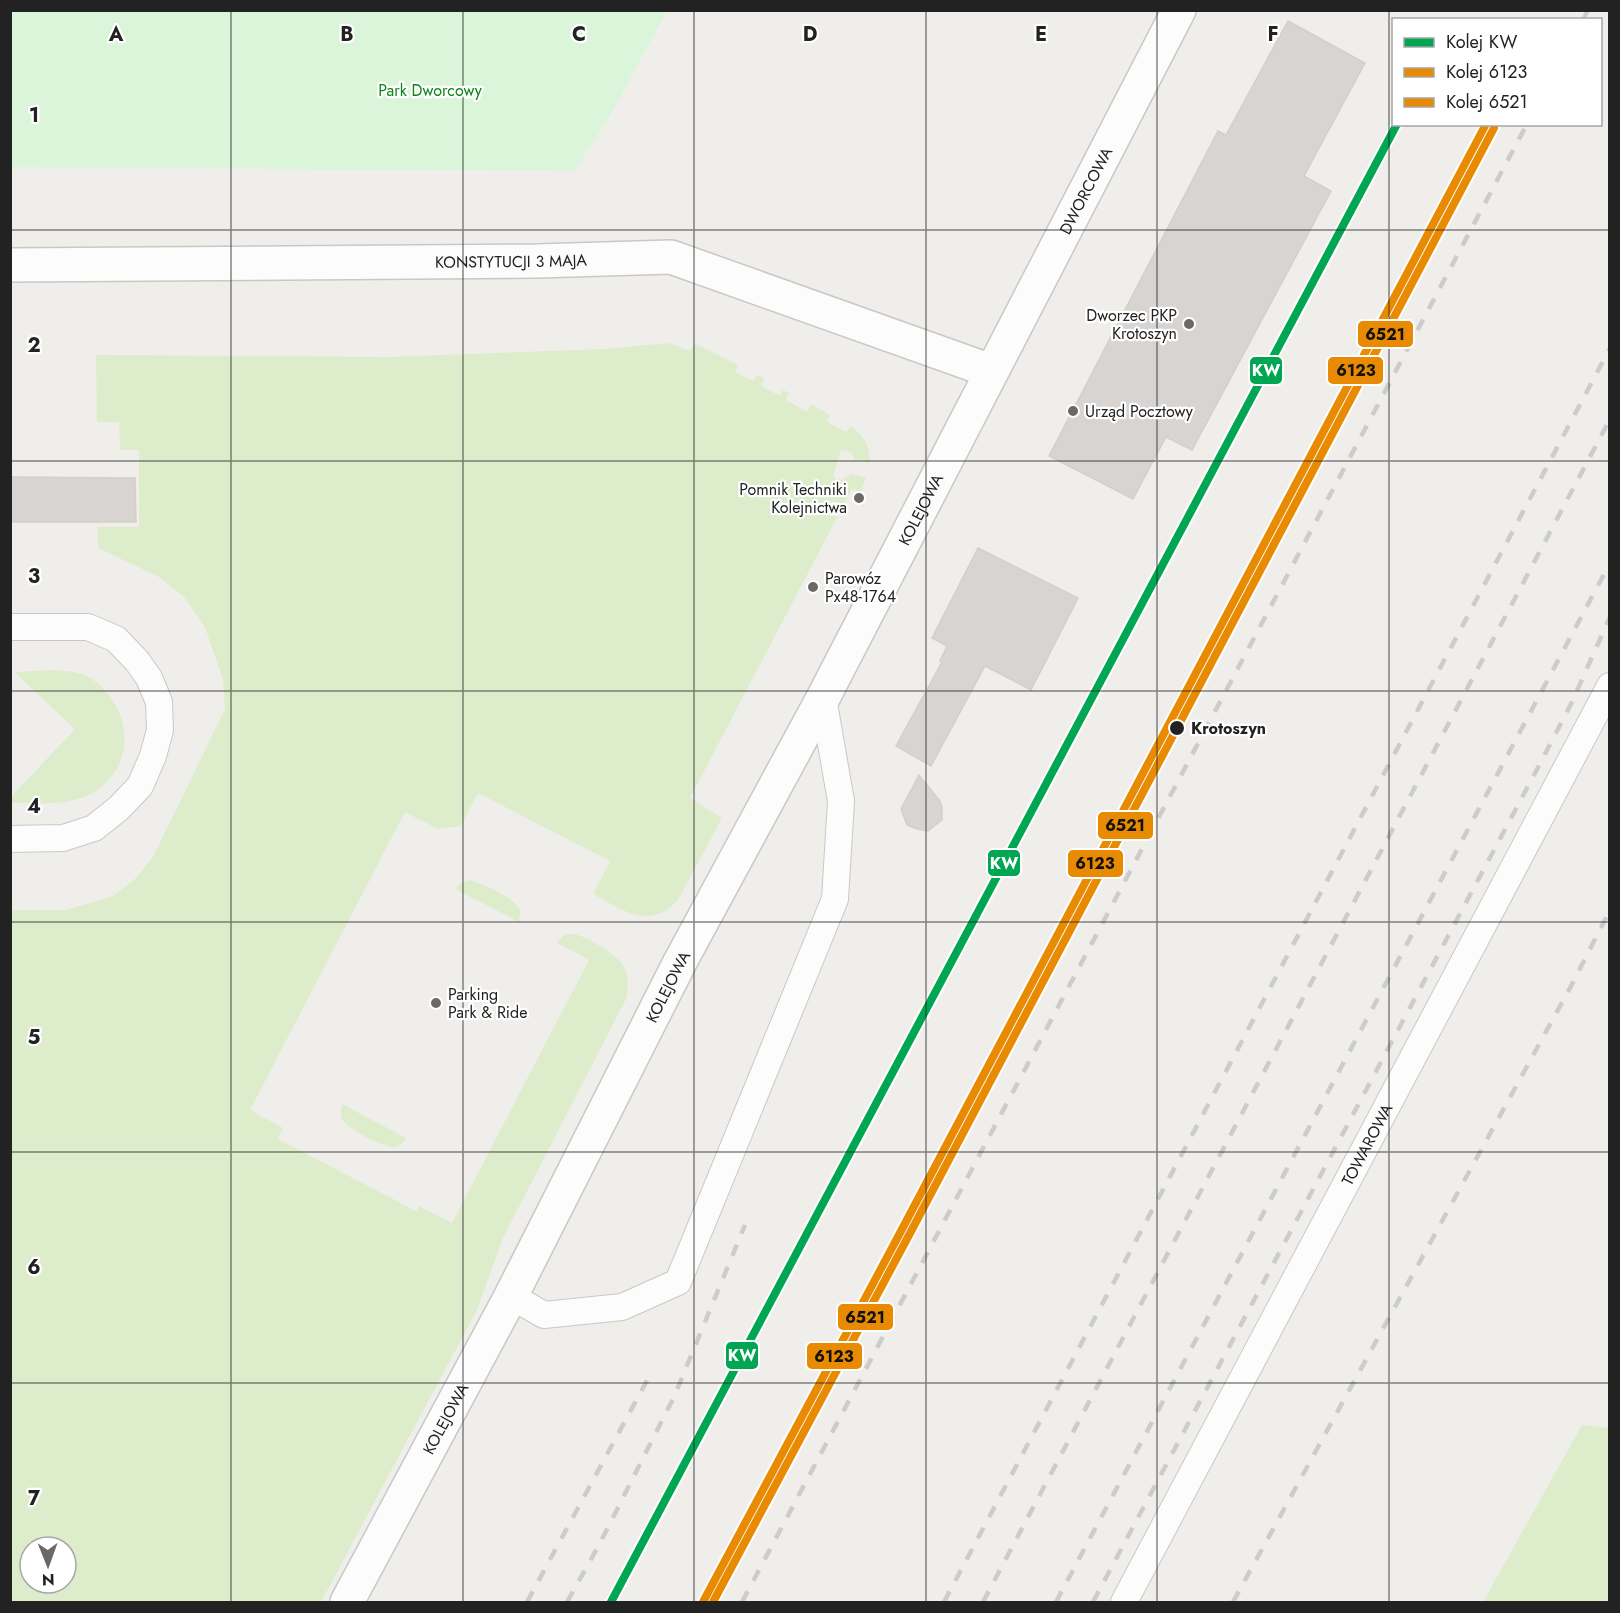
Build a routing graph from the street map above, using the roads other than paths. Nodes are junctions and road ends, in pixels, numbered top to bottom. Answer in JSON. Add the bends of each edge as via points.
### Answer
{"nodes":[{"id":1,"x":1179,"y":10,"type":"edge"},
{"id":2,"x":10,"y":265,"type":"edge"},
{"id":3,"x":991,"y":371,"type":"junction"},
{"id":4,"x":10,"y":627,"type":"edge"},
{"id":5,"x":1610,"y":686,"type":"edge"},
{"id":6,"x":823,"y":698,"type":"junction"},
{"id":7,"x":10,"y":839,"type":"edge"},
{"id":8,"x":511,"y":1296,"type":"junction"},
{"id":9,"x":347,"y":1602,"type":"edge"},
{"id":10,"x":1124,"y":1602,"type":"edge"}],
"edges":[{"from":1,"to":3,"type":"street","name":"DWORCOWA"},
{"from":2,"to":3,"type":"street","name":"KONSTYTUCJI 3 MAJA","via":[[525,261],[671,256]]},
{"from":3,"to":6,"type":"street","name":"KOLEJOWA"},
{"from":4,"to":7,"type":"lane","via":[[88,627],[116,639],[149,678],[159,702],[160,730],[140,786],[94,828],[63,838]]},
{"from":5,"to":10,"type":"lane","name":"TOWAROWA"},
{"from":6,"to":8,"type":"street","name":"KOLEJOWA","via":[[680,962]]},
{"from":6,"to":8,"type":"lane","via":[[841,801],[835,899],[678,1282],[622,1307],[544,1315]]},
{"from":8,"to":9,"type":"street","name":"KOLEJOWA"}]}
